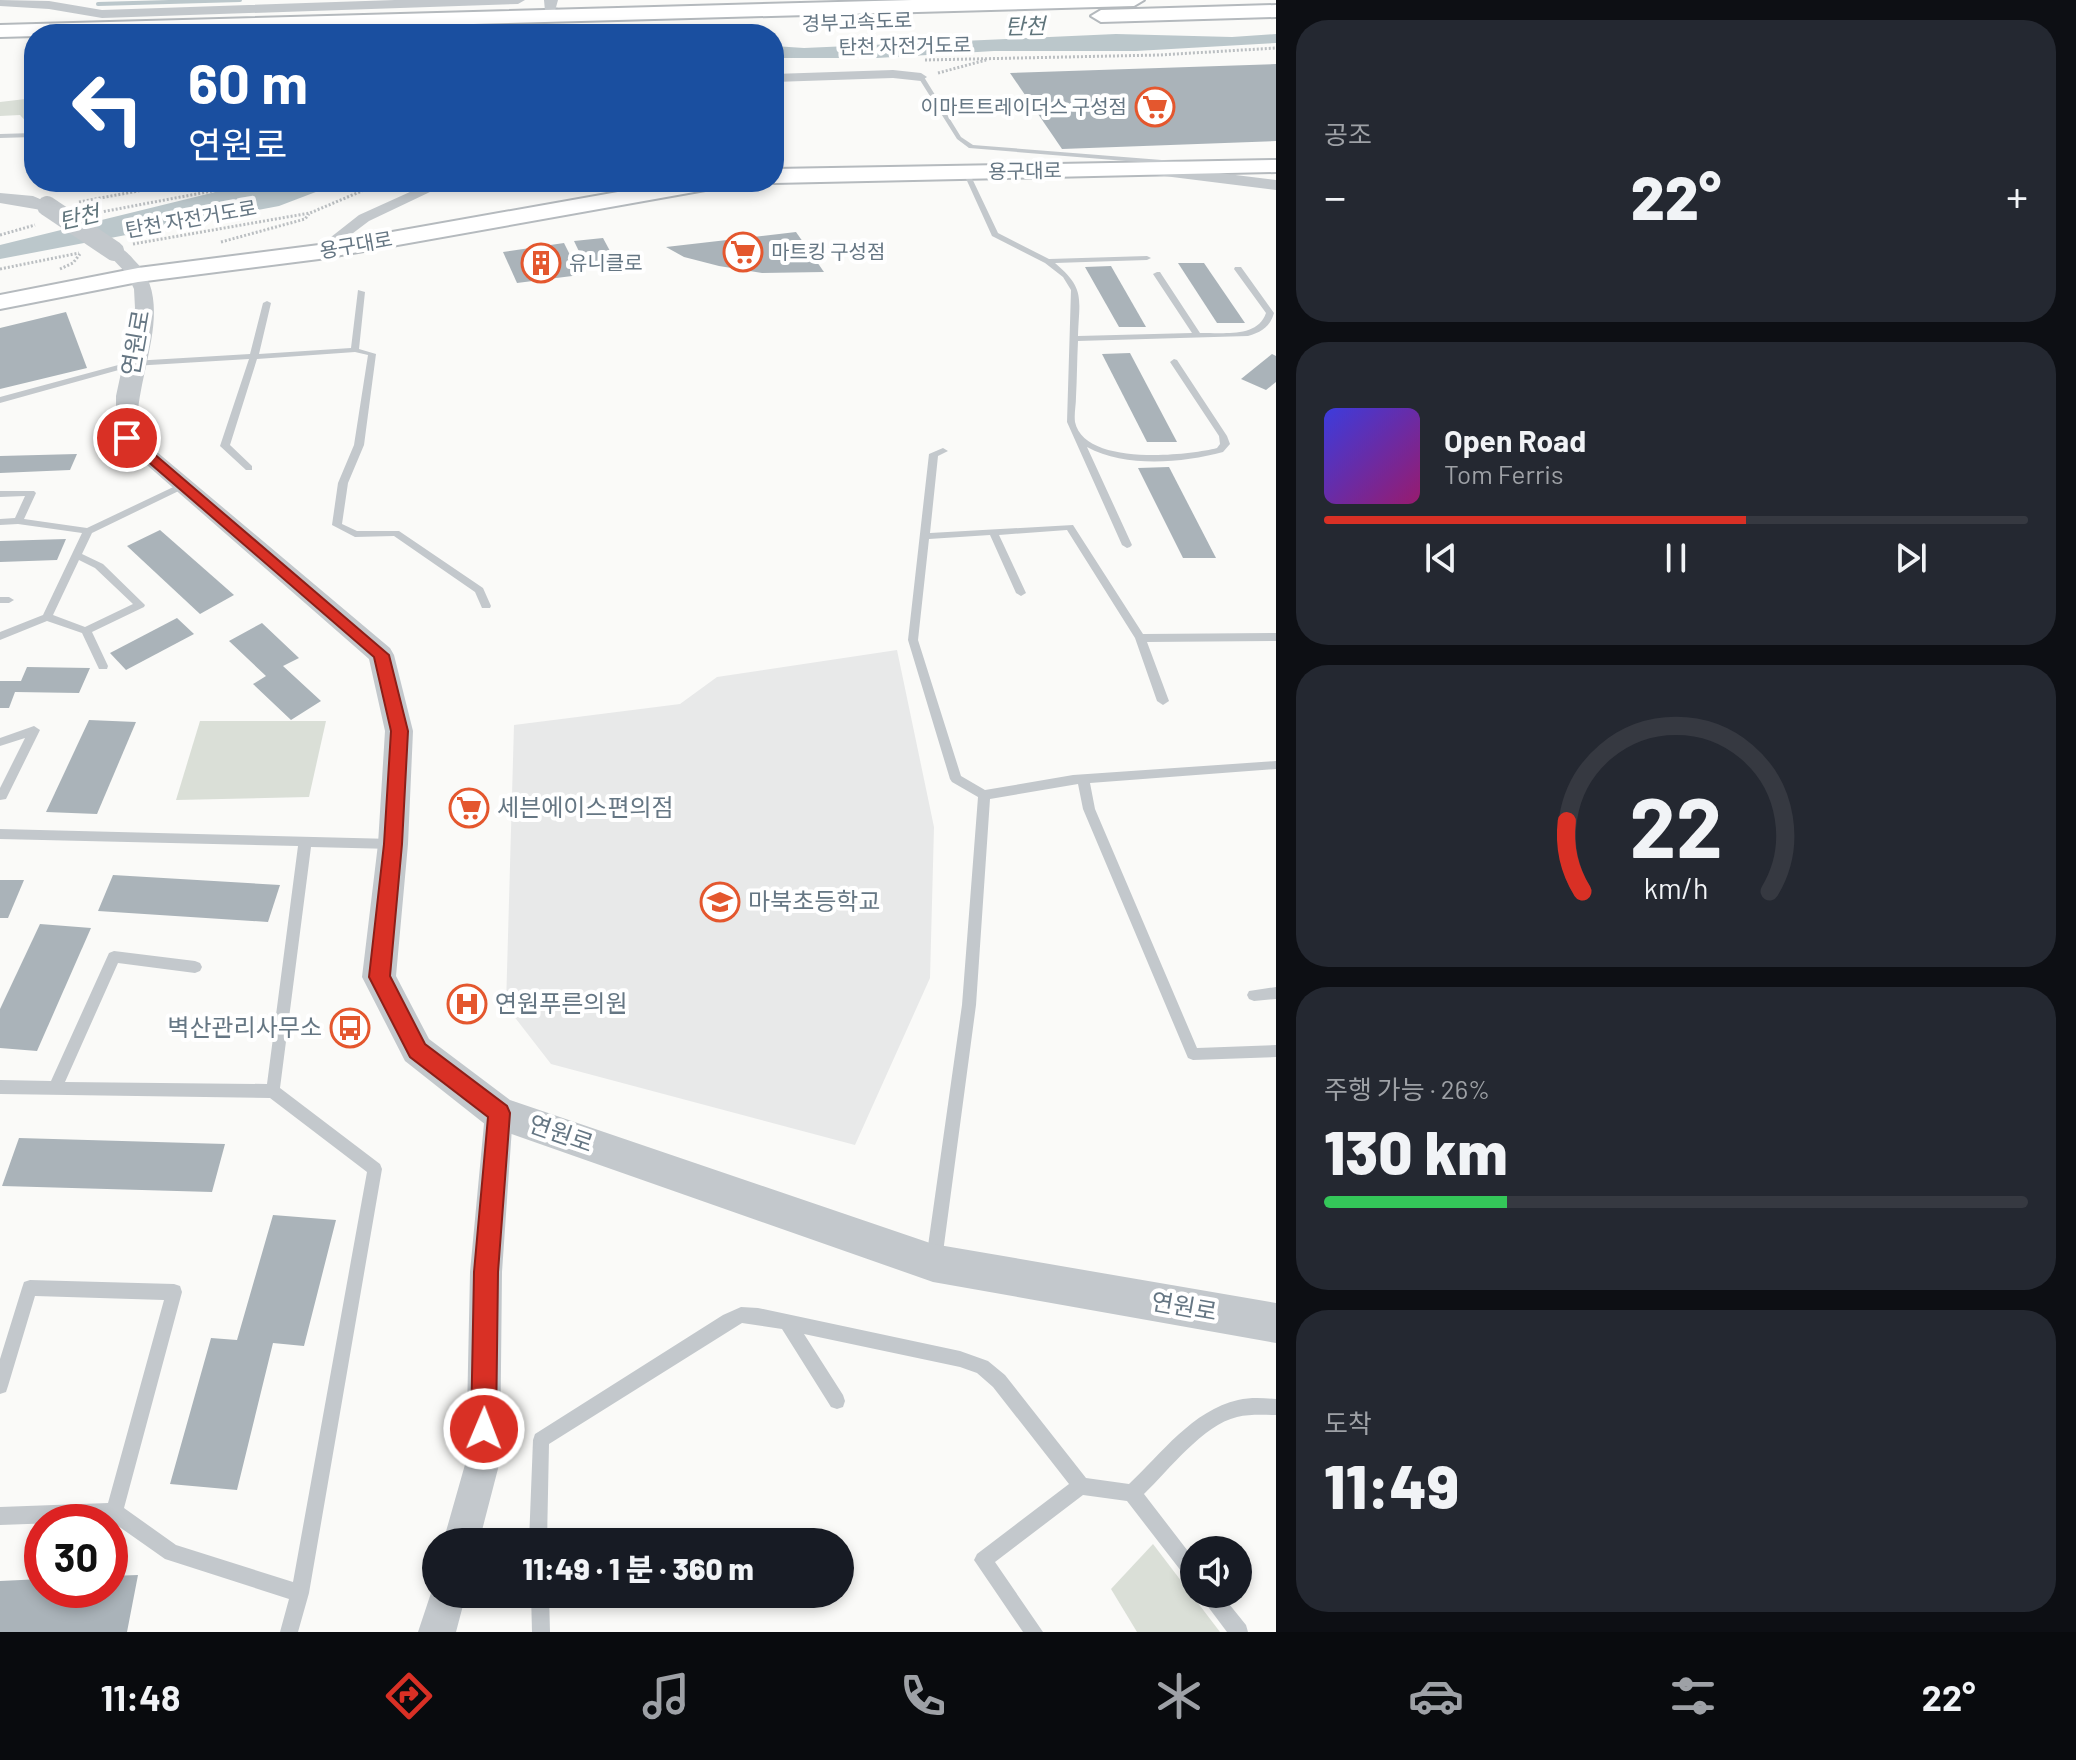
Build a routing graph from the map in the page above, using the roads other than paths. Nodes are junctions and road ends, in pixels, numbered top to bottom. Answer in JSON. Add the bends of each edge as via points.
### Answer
{"nodes":[{"id":1,"x":486,"y":0,"type":"edge"},
{"id":2,"x":518,"y":0,"type":"edge"},
{"id":3,"x":1134,"y":0,"type":"edge"},
{"id":4,"x":0,"y":2,"type":"edge"},
{"id":5,"x":1276,"y":11,"type":"edge"},
{"id":6,"x":256,"y":24,"type":"edge"},
{"id":7,"x":784,"y":25,"type":"edge"},
{"id":8,"x":24,"y":30,"type":"edge"},
{"id":9,"x":0,"y":31,"type":"edge"},
{"id":10,"x":24,"y":45,"type":"edge"},
{"id":11,"x":0,"y":46,"type":"edge"},
{"id":12,"x":921,"y":77,"type":"joint"},
{"id":13,"x":784,"y":78,"type":"edge"},
{"id":14,"x":24,"y":135,"type":"edge"},
{"id":15,"x":0,"y":136,"type":"edge"},
{"id":16,"x":1276,"y":166,"type":"edge"},
{"id":17,"x":1214,"y":167,"type":"junction"},
{"id":18,"x":1144,"y":168,"type":"junction"},
{"id":19,"x":966,"y":172,"type":"junction"},
{"id":20,"x":784,"y":176,"type":"edge"},
{"id":21,"x":1276,"y":185,"type":"edge"},
{"id":22,"x":420,"y":192,"type":"edge"},
{"id":23,"x":627,"y":192,"type":"edge"},
{"id":24,"x":0,"y":198,"type":"edge"},
{"id":25,"x":319,"y":252,"type":"junction"},
{"id":26,"x":1147,"y":258,"type":"dead end"},
{"id":27,"x":1048,"y":261,"type":"junction"},
{"id":28,"x":1238,"y":269,"type":"dead end"},
{"id":29,"x":1157,"y":274,"type":"dead end"},
{"id":30,"x":138,"y":275,"type":"junction"},
{"id":31,"x":361,"y":292,"type":"dead end"},
{"id":32,"x":0,"y":302,"type":"edge"},
{"id":33,"x":267,"y":303,"type":"dead end"},
{"id":34,"x":1197,"y":335,"type":"junction"},
{"id":35,"x":1075,"y":339,"type":"junction"},
{"id":36,"x":355,"y":350,"type":"junction"},
{"id":37,"x":254,"y":356,"type":"junction"},
{"id":38,"x":1174,"y":362,"type":"dead end"},
{"id":39,"x":133,"y":364,"type":"junction"},
{"id":40,"x":0,"y":400,"type":"edge"},
{"id":41,"x":1076,"y":436,"type":"junction"},
{"id":42,"x":943,"y":451,"type":"dead end"},
{"id":43,"x":249,"y":468,"type":"dead end"},
{"id":44,"x":186,"y":484,"type":"junction"},
{"id":45,"x":0,"y":494,"type":"edge"},
{"id":46,"x":18,"y":521,"type":"junction"},
{"id":47,"x":0,"y":522,"type":"edge"},
{"id":48,"x":88,"y":531,"type":"junction"},
{"id":49,"x":993,"y":532,"type":"junction"},
{"id":50,"x":925,"y":536,"type":"junction"},
{"id":51,"x":1127,"y":545,"type":"dead end"},
{"id":52,"x":77,"y":555,"type":"junction"},
{"id":53,"x":1021,"y":593,"type":"dead end"},
{"id":54,"x":486,"y":606,"type":"dead end"},
{"id":55,"x":47,"y":617,"type":"junction"},
{"id":56,"x":86,"y":631,"type":"junction"},
{"id":57,"x":0,"y":636,"type":"edge"},
{"id":58,"x":1276,"y":637,"type":"edge"},
{"id":59,"x":1140,"y":638,"type":"junction"},
{"id":60,"x":103,"y":666,"type":"dead end"},
{"id":61,"x":1163,"y":701,"type":"dead end"},
{"id":62,"x":0,"y":742,"type":"edge"},
{"id":63,"x":1276,"y":765,"type":"edge"},
{"id":64,"x":1083,"y":779,"type":"junction"},
{"id":65,"x":984,"y":795,"type":"junction"},
{"id":66,"x":2,"y":796,"type":"dead end"},
{"id":67,"x":0,"y":834,"type":"edge"},
{"id":68,"x":305,"y":842,"type":"junction"},
{"id":69,"x":393,"y":844,"type":"junction"},
{"id":70,"x":195,"y":967,"type":"dead end"},
{"id":71,"x":1276,"y":993,"type":"edge"},
{"id":72,"x":1254,"y":995,"type":"dead end"},
{"id":73,"x":1276,"y":1051,"type":"edge"},
{"id":74,"x":0,"y":1087,"type":"edge"},
{"id":75,"x":55,"y":1088,"type":"junction"},
{"id":76,"x":273,"y":1091,"type":"junction"},
{"id":77,"x":499,"y":1113,"type":"junction"},
{"id":78,"x":933,"y":1263,"type":"junction"},
{"id":79,"x":787,"y":1322,"type":"junction"},
{"id":80,"x":1276,"y":1323,"type":"edge"},
{"id":81,"x":0,"y":1386,"type":"edge"},
{"id":82,"x":837,"y":1401,"type":"dead end"},
{"id":83,"x":1276,"y":1407,"type":"edge"},
{"id":84,"x":1081,"y":1486,"type":"junction"},
{"id":85,"x":1132,"y":1493,"type":"junction"},
{"id":86,"x":116,"y":1504,"type":"edge"},
{"id":87,"x":24,"y":1515,"type":"edge"},
{"id":88,"x":0,"y":1516,"type":"edge"},
{"id":89,"x":128,"y":1522,"type":"edge"},
{"id":90,"x":465,"y":1528,"type":"edge"},
{"id":91,"x":538,"y":1528,"type":"edge"},
{"id":92,"x":1180,"y":1556,"type":"edge"},
{"id":93,"x":300,"y":1593,"type":"junction"},
{"id":94,"x":444,"y":1608,"type":"edge"},
{"id":95,"x":540,"y":1608,"type":"edge"},
{"id":96,"x":1220,"y":1608,"type":"edge"},
{"id":97,"x":289,"y":1632,"type":"edge"},
{"id":98,"x":437,"y":1632,"type":"edge"},
{"id":99,"x":541,"y":1632,"type":"edge"},
{"id":100,"x":1034,"y":1632,"type":"edge"},
{"id":101,"x":1239,"y":1632,"type":"edge"}],
"edges":[{"from":1,"to":2,"type":"street"},
{"from":1,"to":4,"type":"street","via":[[102,14]]},
{"from":3,"to":6,"type":"highway","name":"경부고속도로"},
{"from":5,"to":7,"type":"highway","name":"경부고속도로"},
{"from":8,"to":9,"type":"highway","name":"경부고속도로"},
{"from":10,"to":11,"type":"highway"},
{"from":12,"to":13,"type":"street"},
{"from":12,"to":17,"type":"lane","via":[[959,138],[971,147]]},
{"from":14,"to":15,"type":"lane"},
{"from":16,"to":17,"type":"main road","name":"용구대로"},
{"from":17,"to":18,"type":"main road","name":"용구대로"},
{"from":18,"to":19,"type":"main road","name":"용구대로"},
{"from":18,"to":21,"type":"street"},
{"from":19,"to":20,"type":"main road","name":"용구대로"},
{"from":19,"to":27,"type":"lane","via":[[995,234]]},
{"from":22,"to":25,"type":"street","via":[[367,214]]},
{"from":23,"to":25,"type":"main road","name":"용구대로"},
{"from":24,"to":30,"type":"street","bridge":true,"via":[[47,206],[120,248]]},
{"from":25,"to":30,"type":"main road","name":"용구대로"},
{"from":26,"to":27,"type":"lane"},
{"from":27,"to":35,"type":"lane","via":[[1075,290]]},
{"from":28,"to":34,"type":"lane","via":[[1270,313],[1268,322],[1248,334]]},
{"from":29,"to":34,"type":"lane"},
{"from":30,"to":32,"type":"main road","name":"용구대로"},
{"from":30,"to":39,"type":"street","name":"연원로","via":[[147,311]]},
{"from":31,"to":36,"type":"lane"},
{"from":33,"to":37,"type":"lane"},
{"from":34,"to":35,"type":"lane"},
{"from":35,"to":41,"type":"lane","via":[[1071,422]]},
{"from":36,"to":37,"type":"lane"},
{"from":36,"to":54,"type":"lane","via":[[372,354],[359,445],[343,483],[337,525],[355,534],[396,533],[479,590]]},
{"from":37,"to":39,"type":"lane"},
{"from":37,"to":43,"type":"lane","via":[[225,446]]},
{"from":38,"to":41,"type":"lane","via":[[1223,436],[1220,450],[1128,455],[1097,449]]},
{"from":39,"to":40,"type":"lane"},
{"from":39,"to":44,"type":"street","name":"연원로","via":[[123,409],[127,438]]},
{"from":41,"to":51,"type":"lane"},
{"from":42,"to":50,"type":"lane","via":[[934,454]]},
{"from":44,"to":48,"type":"lane"},
{"from":44,"to":69,"type":"street","name":"연원로","via":[[381,655],[399,731]]},
{"from":45,"to":46,"type":"lane","via":[[31,493]]},
{"from":46,"to":47,"type":"lane"},
{"from":46,"to":48,"type":"lane"},
{"from":48,"to":52,"type":"lane"},
{"from":49,"to":50,"type":"lane"},
{"from":49,"to":53,"type":"lane"},
{"from":49,"to":59,"type":"lane","via":[[1070,527]]},
{"from":50,"to":65,"type":"lane","via":[[913,640],[956,779]]},
{"from":52,"to":55,"type":"lane"},
{"from":52,"to":56,"type":"lane","via":[[99,566],[140,605]]},
{"from":55,"to":56,"type":"lane"},
{"from":55,"to":57,"type":"lane"},
{"from":56,"to":60,"type":"lane"},
{"from":58,"to":59,"type":"lane"},
{"from":59,"to":61,"type":"lane"},
{"from":62,"to":66,"type":"lane","via":[[34,730]]},
{"from":63,"to":64,"type":"lane"},
{"from":64,"to":65,"type":"lane"},
{"from":64,"to":73,"type":"lane","via":[[1089,809],[1193,1054]]},
{"from":65,"to":78,"type":"lane","via":[[969,1005]]},
{"from":67,"to":68,"type":"lane"},
{"from":68,"to":69,"type":"lane"},
{"from":68,"to":76,"type":"lane"},
{"from":69,"to":77,"type":"street","name":"연원로","via":[[379,977],[417,1050]]},
{"from":70,"to":75,"type":"lane","via":[[114,957]]},
{"from":71,"to":72,"type":"lane"},
{"from":74,"to":75,"type":"lane"},
{"from":75,"to":76,"type":"lane"},
{"from":76,"to":93,"type":"lane","via":[[375,1169]]},
{"from":77,"to":78,"type":"street","name":"연원로"},
{"from":77,"to":90,"type":"street","via":[[486,1272],[483,1461]]},
{"from":78,"to":80,"type":"street","name":"연원로"},
{"from":79,"to":82,"type":"lane"},
{"from":79,"to":84,"type":"lane","via":[[982,1367],[999,1381]]},
{"from":79,"to":91,"type":"lane","via":[[741,1315],[541,1440]]},
{"from":81,"to":86,"type":"lane","via":[[30,1288],[174,1292]]},
{"from":83,"to":85,"type":"lane","via":[[1228,1411]]},
{"from":84,"to":85,"type":"lane"},
{"from":84,"to":100,"type":"lane","via":[[983,1560]]},
{"from":85,"to":92,"type":"lane"},
{"from":87,"to":88,"type":"lane"},
{"from":89,"to":93,"type":"lane","via":[[171,1553]]},
{"from":93,"to":97,"type":"lane"},
{"from":94,"to":98,"type":"street"},
{"from":95,"to":99,"type":"lane"},
{"from":96,"to":101,"type":"lane"}]}
